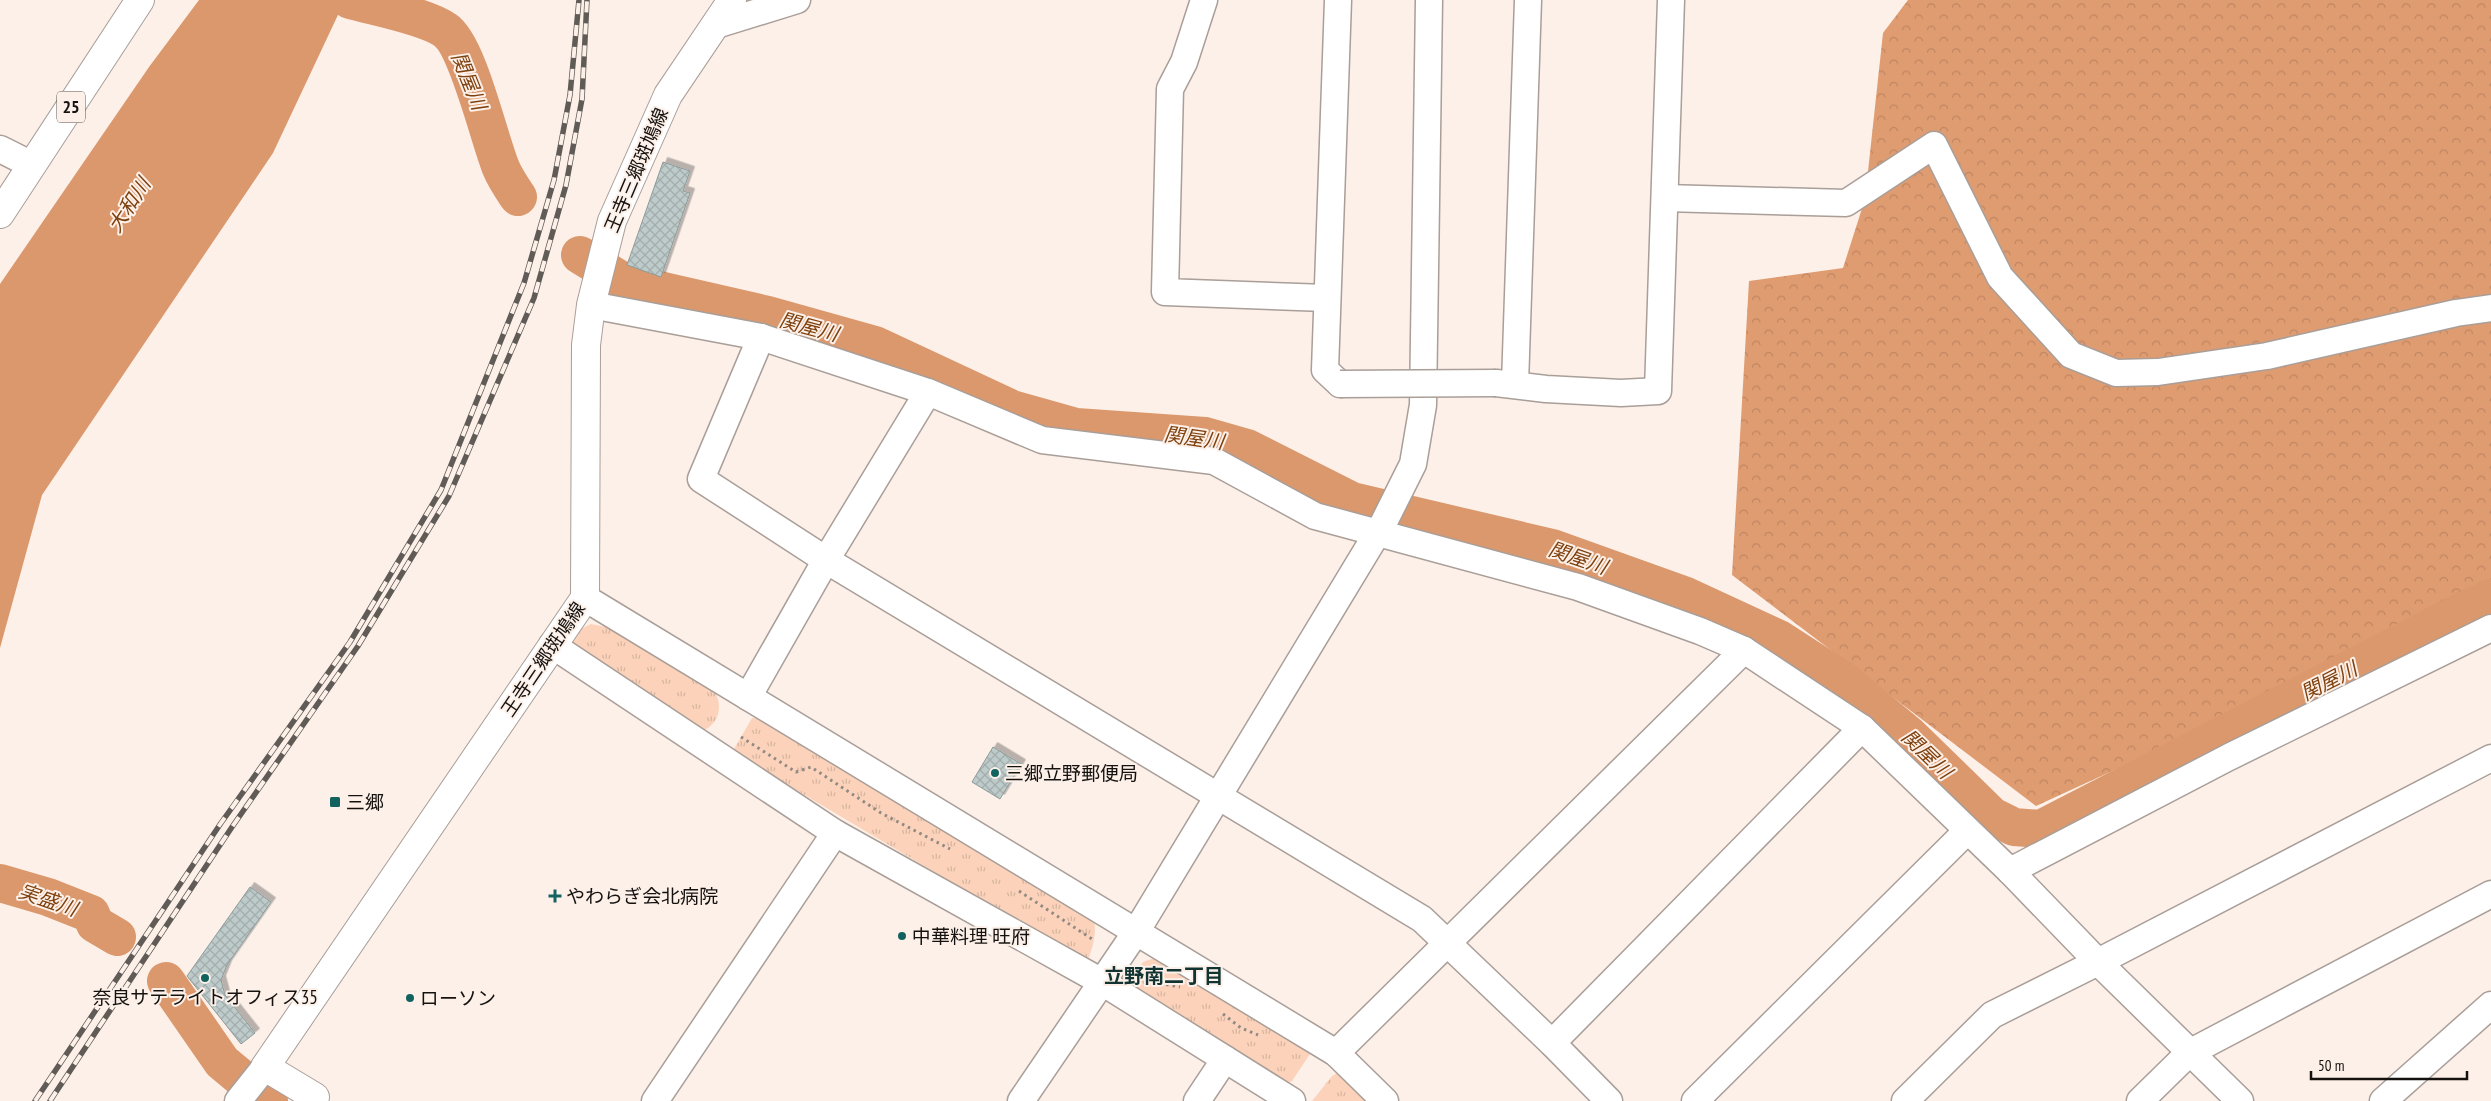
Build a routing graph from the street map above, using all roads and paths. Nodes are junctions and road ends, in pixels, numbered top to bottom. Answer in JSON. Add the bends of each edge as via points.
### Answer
{"nodes":[{"id":1,"x":140,"y":0,"type":"edge"},
{"id":2,"x":732,"y":0,"type":"edge"},
{"id":3,"x":797,"y":0,"type":"edge"},
{"id":4,"x":1204,"y":0,"type":"edge"},
{"id":5,"x":1338,"y":0,"type":"edge"},
{"id":6,"x":1429,"y":0,"type":"edge"},
{"id":7,"x":1528,"y":0,"type":"edge"},
{"id":8,"x":1671,"y":0,"type":"edge"},
{"id":9,"x":716,"y":26,"type":"junction"},
{"id":10,"x":0,"y":149,"type":"edge"},
{"id":11,"x":32,"y":166,"type":"junction"},
{"id":12,"x":1665,"y":198,"type":"junction"},
{"id":13,"x":0,"y":214,"type":"edge"},
{"id":14,"x":597,"y":282,"type":"junction"},
{"id":15,"x":1326,"y":298,"type":"junction"},
{"id":16,"x":2491,"y":308,"type":"edge"},
{"id":17,"x":761,"y":337,"type":"junction"},
{"id":18,"x":1505,"y":383,"type":"junction"},
{"id":19,"x":928,"y":392,"type":"junction"},
{"id":20,"x":1381,"y":527,"type":"junction"},
{"id":21,"x":826,"y":560,"type":"junction"},
{"id":22,"x":585,"y":598,"type":"junction"},
{"id":23,"x":2491,"y":628,"type":"edge"},
{"id":24,"x":552,"y":646,"type":"junction"},
{"id":25,"x":1744,"y":650,"type":"junction"},
{"id":26,"x":748,"y":697,"type":"junction"},
{"id":27,"x":1862,"y":728,"type":"junction"},
{"id":28,"x":741,"y":737,"type":"dead end"},
{"id":29,"x":2491,"y":758,"type":"edge"},
{"id":30,"x":1217,"y":796,"type":"junction"},
{"id":31,"x":1967,"y":831,"type":"junction"},
{"id":32,"x":835,"y":833,"type":"junction"},
{"id":33,"x":955,"y":851,"type":"dead end"},
{"id":34,"x":2010,"y":871,"type":"junction"},
{"id":35,"x":1016,"y":888,"type":"dead end"},
{"id":36,"x":2491,"y":894,"type":"edge"},
{"id":37,"x":1136,"y":932,"type":"junction"},
{"id":38,"x":1092,"y":939,"type":"dead end"},
{"id":39,"x":1448,"y":943,"type":"junction"},
{"id":40,"x":2098,"y":962,"type":"junction"},
{"id":41,"x":1102,"y":982,"type":"junction"},
{"id":42,"x":2491,"y":1005,"type":"edge"},
{"id":43,"x":1552,"y":1042,"type":"junction"},
{"id":44,"x":1336,"y":1053,"type":"junction"},
{"id":45,"x":2189,"y":1054,"type":"junction"},
{"id":46,"x":1225,"y":1059,"type":"junction"},
{"id":47,"x":262,"y":1071,"type":"junction"},
{"id":48,"x":240,"y":1098,"type":"edge"},
{"id":49,"x":317,"y":1100,"type":"edge"},
{"id":50,"x":655,"y":1101,"type":"edge"},
{"id":51,"x":1021,"y":1101,"type":"edge"},
{"id":52,"x":1197,"y":1101,"type":"edge"},
{"id":53,"x":1292,"y":1101,"type":"edge"},
{"id":54,"x":1385,"y":1101,"type":"edge"},
{"id":55,"x":1609,"y":1101,"type":"edge"},
{"id":56,"x":1695,"y":1101,"type":"edge"},
{"id":57,"x":1905,"y":1101,"type":"edge"},
{"id":58,"x":2140,"y":1101,"type":"edge"},
{"id":59,"x":2240,"y":1101,"type":"edge"},
{"id":60,"x":2383,"y":1101,"type":"edge"}],
"edges":[{"from":1,"to":11,"type":"main road","number":"25"},
{"from":2,"to":9,"type":"main road","name":"王寺三郷斑鳩線"},
{"from":3,"to":9,"type":"street"},
{"from":4,"to":15,"type":"street","via":[[1184,62],[1170,89],[1165,292]]},
{"from":5,"to":15,"type":"street"},
{"from":6,"to":20,"type":"street","via":[[1423,405],[1413,464]]},
{"from":7,"to":18,"type":"street"},
{"from":8,"to":12,"type":"street"},
{"from":9,"to":14,"type":"main road","name":"王寺三郷斑鳩線","via":[[668,95],[612,221]]},
{"from":10,"to":11,"type":"street"},
{"from":11,"to":13,"type":"main road","number":"25"},
{"from":12,"to":16,"type":"street","via":[[1846,203],[1934,145],[2000,277],[2071,355],[2116,373],[2158,372],[2267,356]]},
{"from":12,"to":18,"type":"street","via":[[1658,391],[1555,390]]},
{"from":14,"to":17,"type":"street"},
{"from":14,"to":22,"type":"main road","name":"王寺三郷斑鳩線","via":[[586,345]]},
{"from":15,"to":18,"type":"street","bridge":true,"via":[[1325,370],[1340,384]]},
{"from":17,"to":19,"type":"street"},
{"from":17,"to":21,"type":"street","via":[[701,480]]},
{"from":19,"to":20,"type":"street","via":[[1042,440],[1214,461],[1315,516]]},
{"from":19,"to":21,"type":"street"},
{"from":20,"to":25,"type":"street","via":[[1578,587]]},
{"from":20,"to":30,"type":"street"},
{"from":21,"to":26,"type":"street"},
{"from":21,"to":30,"type":"street"},
{"from":22,"to":24,"type":"main road","name":"王寺三郷斑鳩線"},
{"from":22,"to":26,"type":"street"},
{"from":23,"to":34,"type":"street","via":[[2229,757]]},
{"from":24,"to":32,"type":"street"},
{"from":24,"to":47,"type":"main road","name":"王寺三郷斑鳩線"},
{"from":25,"to":27,"type":"street"},
{"from":25,"to":39,"type":"street"},
{"from":26,"to":37,"type":"street"},
{"from":27,"to":31,"type":"street"},
{"from":27,"to":43,"type":"street"},
{"from":28,"to":33,"type":"path","via":[[796,772],[811,767],[881,813]]},
{"from":29,"to":40,"type":"street"},
{"from":30,"to":37,"type":"street"},
{"from":30,"to":39,"type":"street","via":[[1422,919]]},
{"from":31,"to":34,"type":"street"},
{"from":31,"to":56,"type":"street"},
{"from":32,"to":41,"type":"street"},
{"from":32,"to":50,"type":"street"},
{"from":34,"to":40,"type":"street"},
{"from":35,"to":38,"type":"path"},
{"from":36,"to":45,"type":"street"},
{"from":37,"to":41,"type":"street"},
{"from":37,"to":44,"type":"street"},
{"from":39,"to":43,"type":"street"},
{"from":39,"to":44,"type":"street"},
{"from":40,"to":45,"type":"street"},
{"from":40,"to":57,"type":"street","via":[[1992,1015]]},
{"from":41,"to":46,"type":"street"},
{"from":41,"to":51,"type":"street"},
{"from":42,"to":60,"type":"street"},
{"from":43,"to":55,"type":"street"},
{"from":44,"to":54,"type":"street"},
{"from":45,"to":58,"type":"street"},
{"from":45,"to":59,"type":"street"},
{"from":46,"to":52,"type":"street"},
{"from":46,"to":53,"type":"street"},
{"from":47,"to":48,"type":"street"},
{"from":47,"to":49,"type":"main road"}]}
